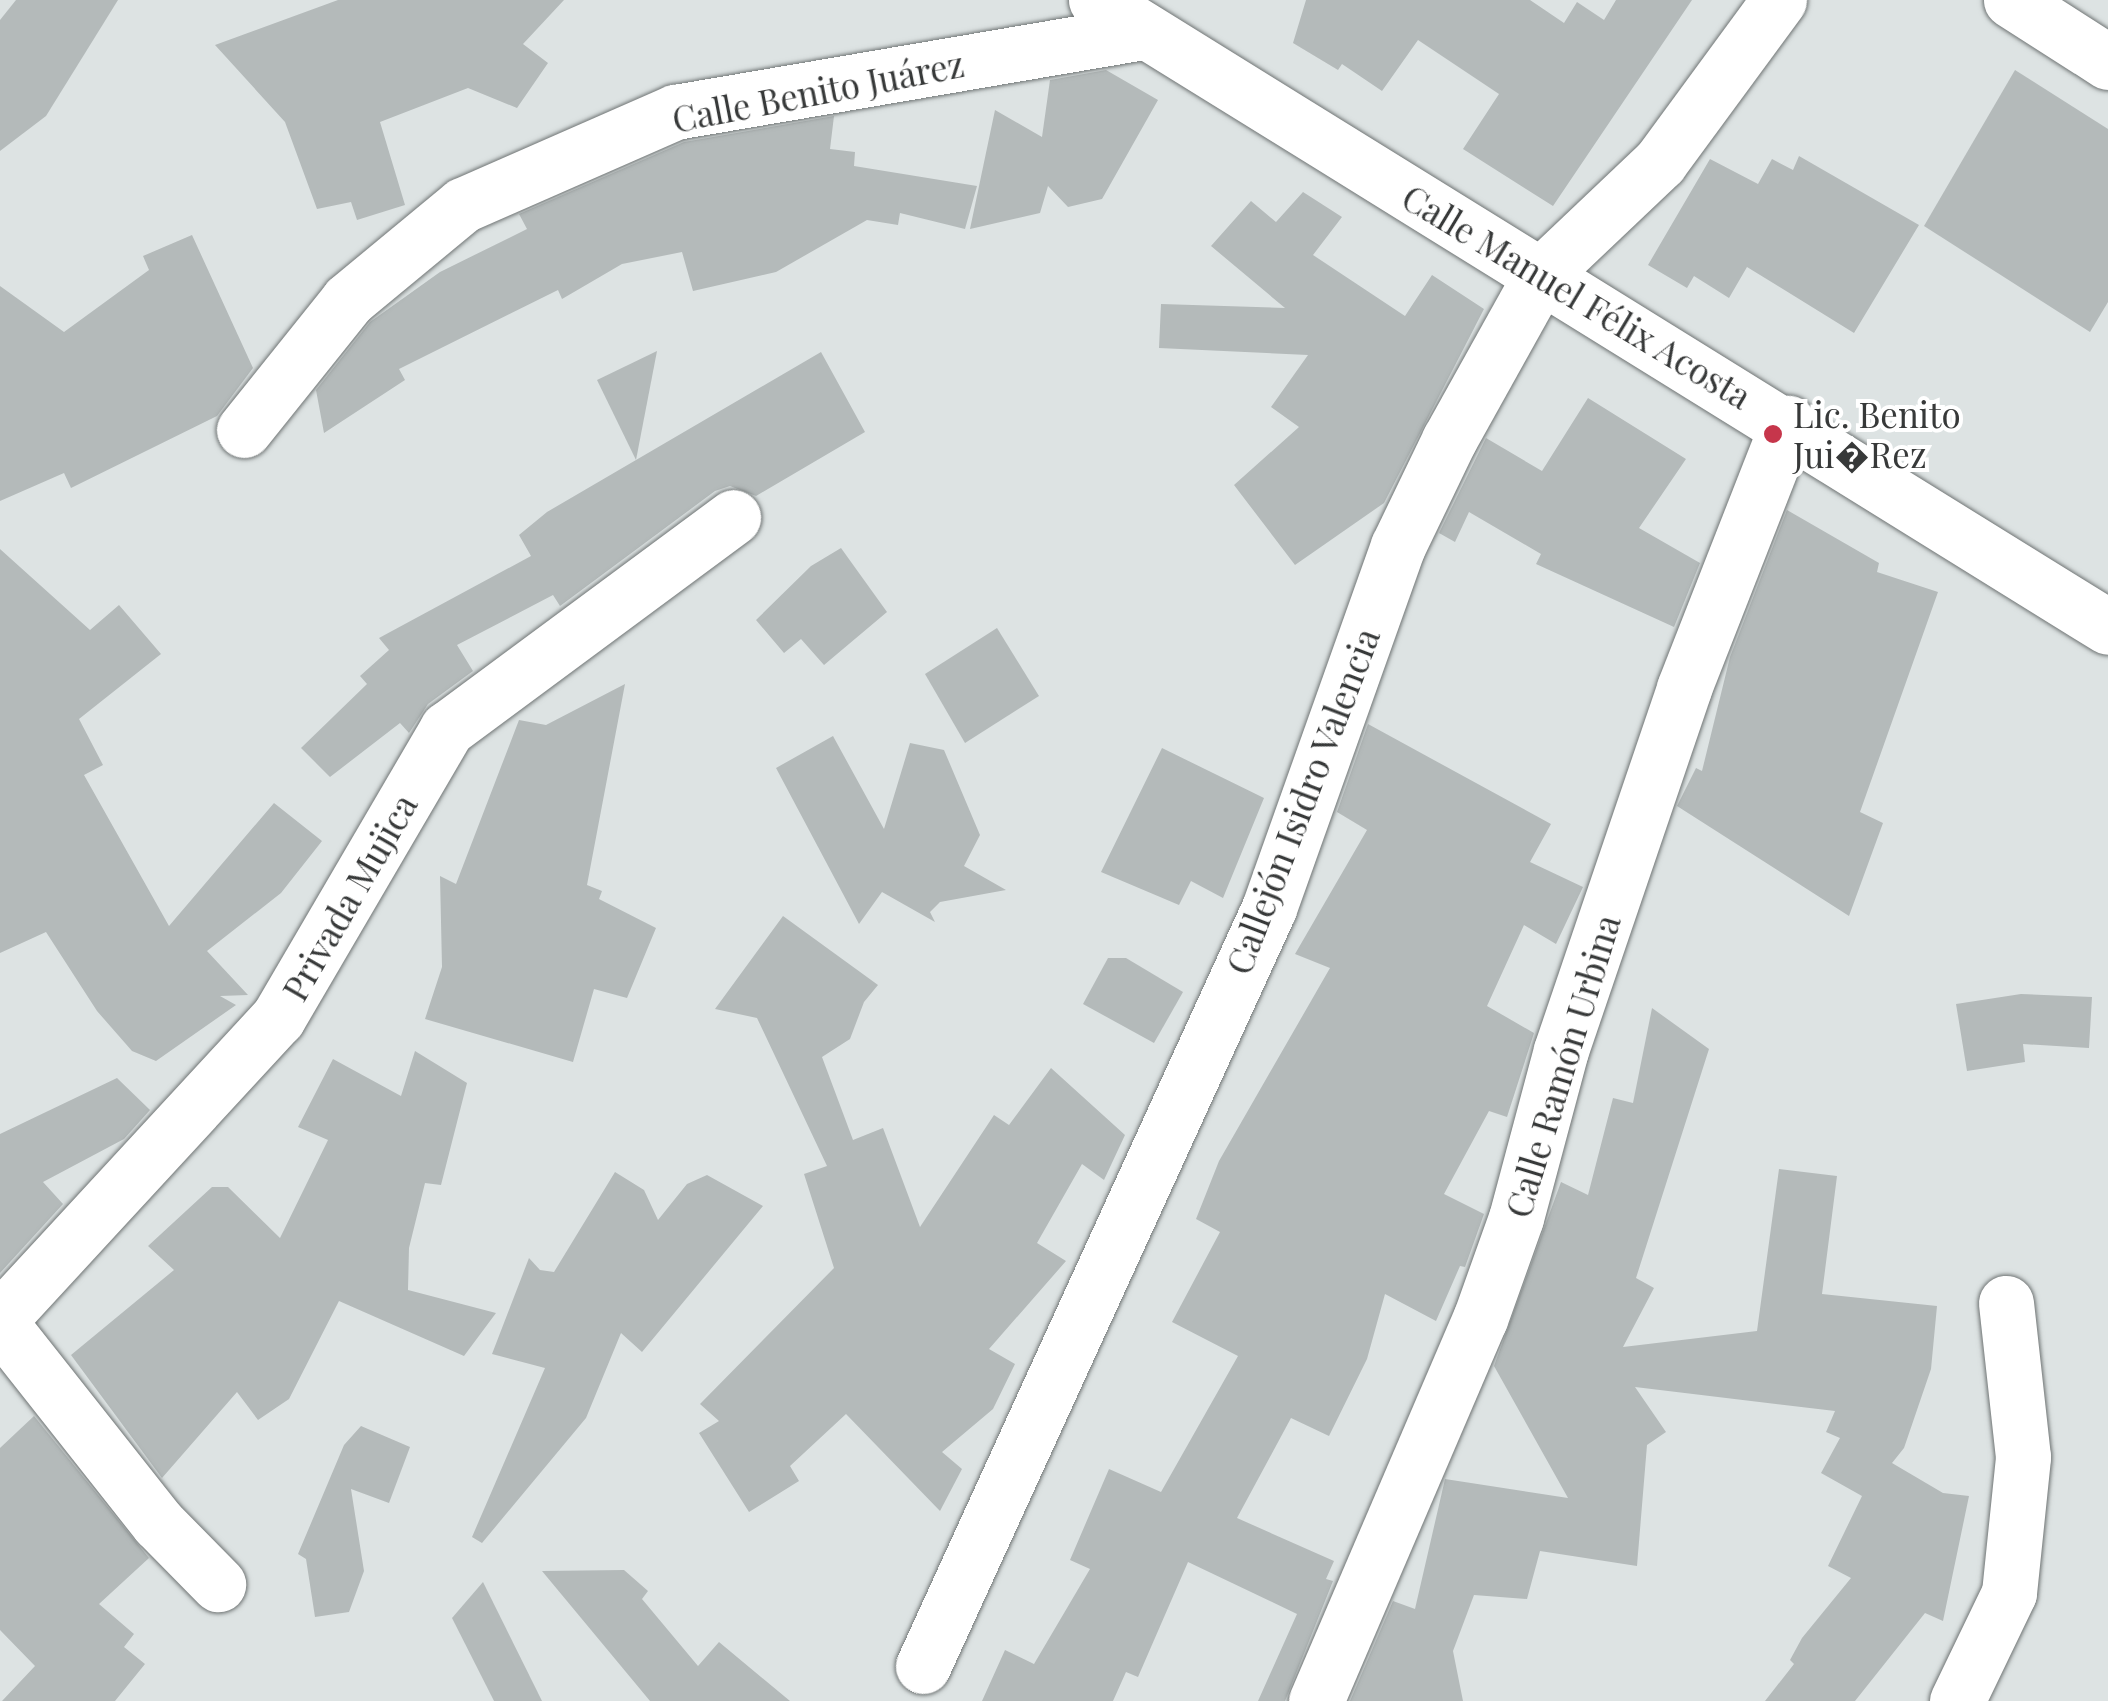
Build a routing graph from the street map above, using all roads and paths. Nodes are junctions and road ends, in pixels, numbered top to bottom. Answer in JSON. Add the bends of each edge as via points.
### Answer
{"nodes":[{"id":1,"x":1096,"y":0,"type":"edge"},
{"id":2,"x":1779,"y":0,"type":"edge"},
{"id":3,"x":2011,"y":0,"type":"edge"},
{"id":4,"x":1143,"y":32,"type":"junction"},
{"id":5,"x":2108,"y":62,"type":"edge"},
{"id":6,"x":1541,"y":276,"type":"junction"},
{"id":7,"x":1788,"y":423,"type":"junction"},
{"id":8,"x":244,"y":430,"type":"dead end"},
{"id":9,"x":733,"y":517,"type":"dead end"},
{"id":10,"x":2108,"y":627,"type":"edge"},
{"id":11,"x":2006,"y":1303,"type":"dead end"},
{"id":12,"x":0,"y":1321,"type":"edge"},
{"id":13,"x":218,"y":1584,"type":"dead end"},
{"id":14,"x":922,"y":1666,"type":"dead end"},
{"id":15,"x":1316,"y":1701,"type":"edge"},
{"id":16,"x":1957,"y":1701,"type":"edge"}],
"edges":[{"from":1,"to":4,"type":"street","name":"Calle Manuel Félix Acosta"},
{"from":2,"to":6,"type":"street","name":"Callejón Isidro Valencia","via":[[1660,162]]},
{"from":3,"to":5,"type":"street"},
{"from":4,"to":6,"type":"street","name":"Calle Manuel Félix Acosta"},
{"from":4,"to":8,"type":"street","name":"Calle Benito Juárez","via":[[675,112],[463,206],[348,300]]},
{"from":6,"to":7,"type":"street","name":"Calle Manuel Félix Acosta"},
{"from":6,"to":14,"type":"street","name":"Callejón Isidro Valencia","via":[[1398,546],[1269,908]]},
{"from":7,"to":10,"type":"street","name":"Calle Manuel Félix Acosta"},
{"from":7,"to":15,"type":"street","name":"Calle Ramón Urbina","via":[[1684,688],[1480,1319]]},
{"from":9,"to":12,"type":"street","name":"Privada Mujica","via":[[448,729],[278,1018]]},
{"from":11,"to":16,"type":"street","via":[[2023,1457],[2009,1593]]},
{"from":12,"to":13,"type":"street","via":[[158,1524]]}]}
